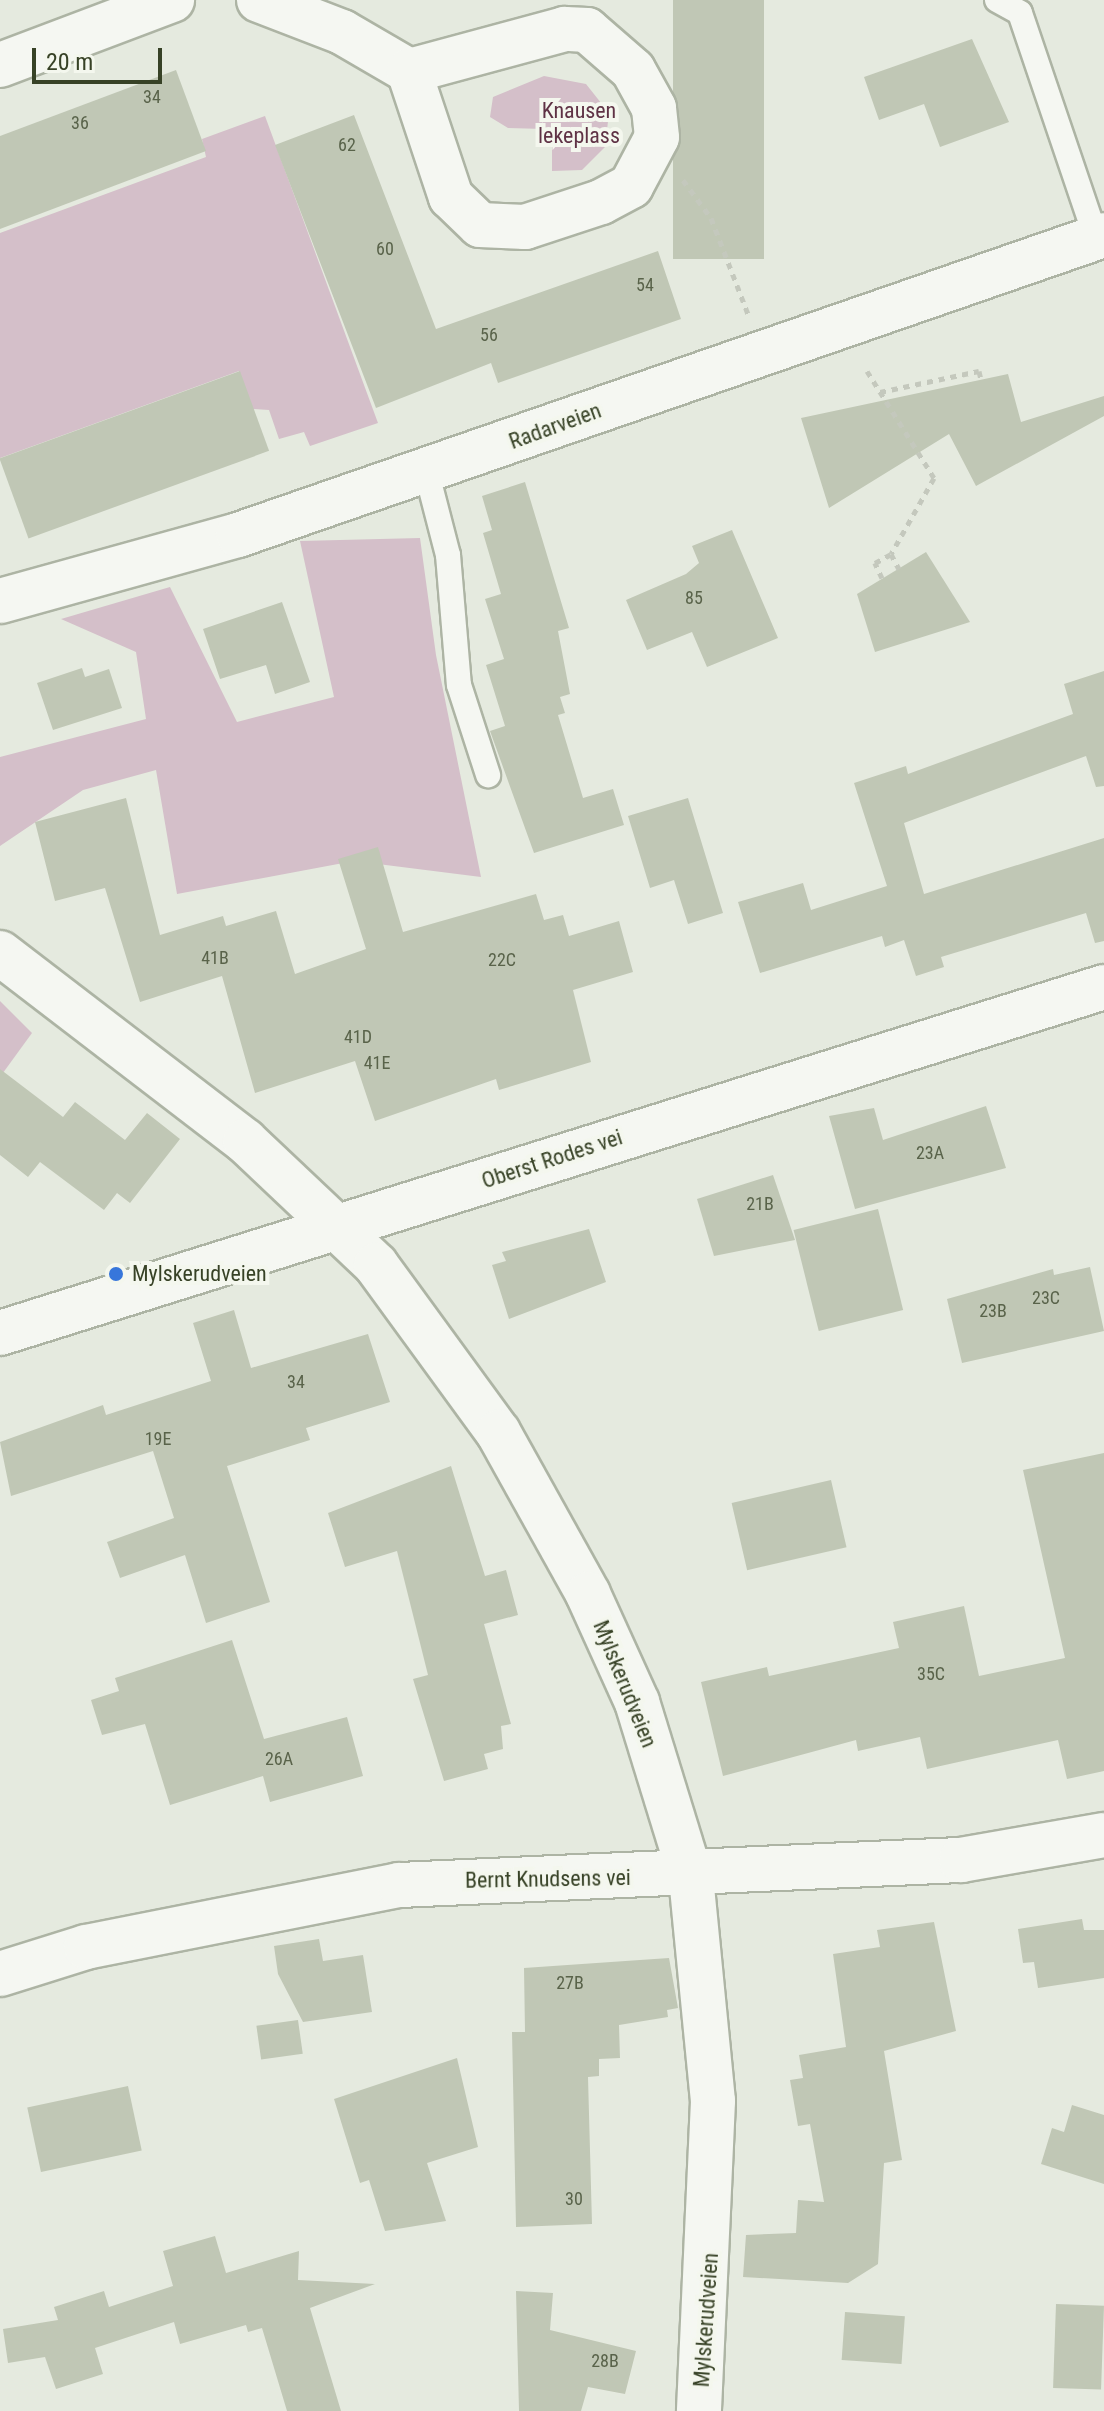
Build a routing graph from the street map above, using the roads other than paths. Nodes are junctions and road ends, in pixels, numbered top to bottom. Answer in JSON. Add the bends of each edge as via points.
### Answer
{"nodes":[{"id":1,"x":172,"y":0,"type":"edge"},
{"id":2,"x":259,"y":0,"type":"edge"},
{"id":3,"x":997,"y":0,"type":"edge"},
{"id":4,"x":0,"y":65,"type":"edge"},
{"id":5,"x":409,"y":71,"type":"junction"},
{"id":6,"x":1100,"y":236,"type":"edge"},
{"id":7,"x":426,"y":470,"type":"junction"},
{"id":8,"x":0,"y":601,"type":"edge"},
{"id":9,"x":488,"y":775,"type":"dead end"},
{"id":10,"x":0,"y":953,"type":"edge"},
{"id":11,"x":1104,"y":987,"type":"edge"},
{"id":12,"x":337,"y":1226,"type":"junction"},
{"id":13,"x":0,"y":1333,"type":"edge"},
{"id":14,"x":1104,"y":1835,"type":"edge"},
{"id":15,"x":691,"y":1877,"type":"junction"},
{"id":16,"x":0,"y":1974,"type":"edge"},
{"id":17,"x":699,"y":2411,"type":"edge"}],
"edges":[{"from":1,"to":4,"type":"street"},
{"from":2,"to":5,"type":"street","via":[[342,32]]},
{"from":3,"to":6,"type":"lane","via":[[1020,13]]},
{"from":5,"to":5,"type":"street","via":[[451,197],[465,219],[480,225],[525,227],[601,202],[631,186],[657,137],[654,108],[633,70],[587,30],[565,29]]},
{"from":6,"to":7,"type":"street","name":"Radarveien"},
{"from":7,"to":8,"type":"street","name":"Radarveien","via":[[116,573]]},
{"from":7,"to":9,"type":"lane","via":[[448,555],[459,685]]},
{"from":10,"to":12,"type":"street","name":"Mylskerudveien","via":[[245,1141]]},
{"from":11,"to":12,"type":"street","name":"Oberst Rodes vei"},
{"from":12,"to":13,"type":"street","name":"Oberst Rodes vei"},
{"from":12,"to":15,"type":"street","name":"Mylskerudveien","via":[[376,1265],[498,1432],[557,1532],[637,1702]]},
{"from":14,"to":15,"type":"street","name":"Bernt Knudsens vei","via":[[961,1860]]},
{"from":15,"to":16,"type":"street","name":"Bernt Knudsens vei","via":[[399,1885],[86,1947]]},
{"from":15,"to":17,"type":"street","name":"Mylskerudveien","via":[[713,2101]]}]}
